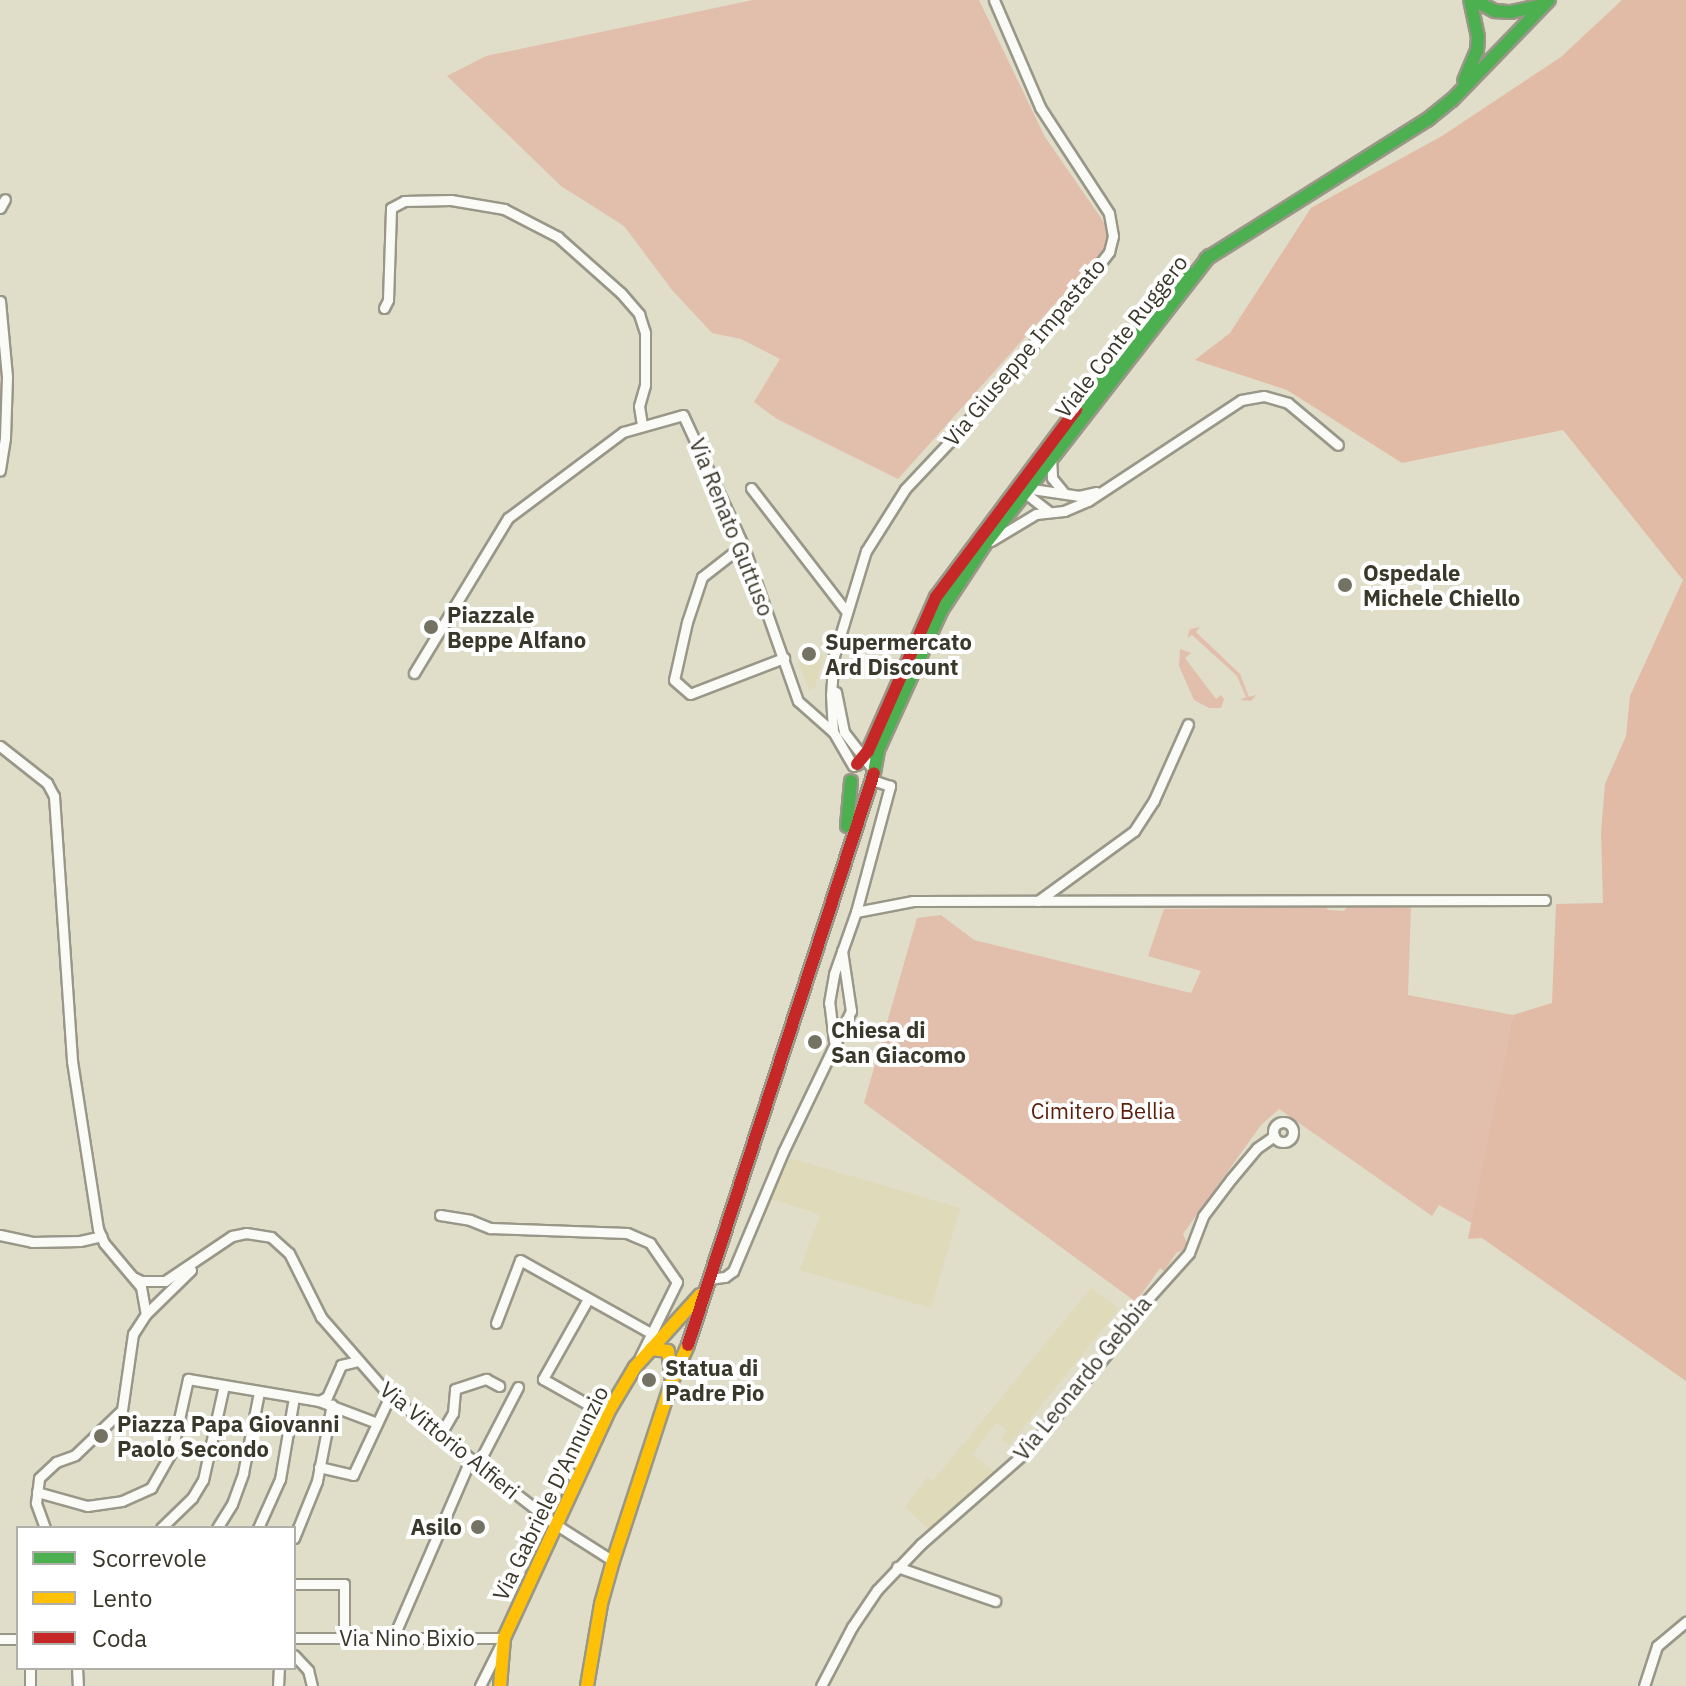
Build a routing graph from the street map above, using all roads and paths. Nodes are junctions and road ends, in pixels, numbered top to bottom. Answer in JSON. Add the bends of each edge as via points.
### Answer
{"nodes":[{"id":1,"x":994,"y":0,"type":"edge"},
{"id":2,"x":1472,"y":0,"type":"edge"},
{"id":3,"x":1547,"y":2,"type":"edge"},
{"id":4,"x":1452,"y":100,"type":"junction"},
{"id":5,"x":1209,"y":256,"type":"junction"},
{"id":6,"x":0,"y":301,"type":"edge"},
{"id":7,"x":384,"y":308,"type":"dead end"},
{"id":8,"x":1112,"y":363,"type":"junction"},
{"id":9,"x":642,"y":426,"type":"junction"},
{"id":10,"x":1338,"y":445,"type":"dead end"},
{"id":11,"x":1051,"y":456,"type":"junction"},
{"id":12,"x":0,"y":471,"type":"edge"},
{"id":13,"x":1027,"y":487,"type":"junction"},
{"id":14,"x":751,"y":488,"type":"dead end"},
{"id":15,"x":1107,"y":488,"type":"junction"},
{"id":16,"x":1064,"y":493,"type":"junction"},
{"id":17,"x":1051,"y":512,"type":"junction"},
{"id":18,"x":985,"y":544,"type":"junction"},
{"id":19,"x":743,"y":545,"type":"junction"},
{"id":20,"x":963,"y":558,"type":"junction"},
{"id":21,"x":846,"y":611,"type":"junction"},
{"id":22,"x":784,"y":658,"type":"junction"},
{"id":23,"x":414,"y":673,"type":"dead end"},
{"id":24,"x":833,"y":673,"type":"junction"},
{"id":25,"x":1188,"y":724,"type":"dead end"},
{"id":26,"x":833,"y":732,"type":"junction"},
{"id":27,"x":0,"y":746,"type":"edge"},
{"id":28,"x":866,"y":770,"type":"junction"},
{"id":29,"x":836,"y":884,"type":"junction"},
{"id":30,"x":1545,"y":900,"type":"dead end"},
{"id":31,"x":1038,"y":901,"type":"junction"},
{"id":32,"x":856,"y":912,"type":"junction"},
{"id":33,"x":842,"y":951,"type":"junction"},
{"id":34,"x":834,"y":1041,"type":"junction"},
{"id":35,"x":1274,"y":1136,"type":"dead end"},
{"id":36,"x":440,"y":1215,"type":"dead end"},
{"id":37,"x":0,"y":1235,"type":"edge"},
{"id":38,"x":101,"y":1236,"type":"junction"},
{"id":39,"x":196,"y":1263,"type":"junction"},
{"id":40,"x":133,"y":1277,"type":"junction"},
{"id":41,"x":709,"y":1282,"type":"junction"},
{"id":42,"x":588,"y":1299,"type":"junction"},
{"id":43,"x":146,"y":1314,"type":"junction"},
{"id":44,"x":496,"y":1323,"type":"dead end"},
{"id":45,"x":654,"y":1341,"type":"junction"},
{"id":46,"x":358,"y":1361,"type":"junction"},
{"id":47,"x":672,"y":1381,"type":"junction"},
{"id":48,"x":224,"y":1385,"type":"junction"},
{"id":49,"x":499,"y":1386,"type":"dead end"},
{"id":50,"x":518,"y":1387,"type":"dead end"},
{"id":51,"x":259,"y":1392,"type":"junction"},
{"id":52,"x":390,"y":1396,"type":"junction"},
{"id":53,"x":294,"y":1397,"type":"junction"},
{"id":54,"x":319,"y":1401,"type":"junction"},
{"id":55,"x":332,"y":1404,"type":"junction"},
{"id":56,"x":607,"y":1415,"type":"junction"},
{"id":57,"x":377,"y":1423,"type":"junction"},
{"id":58,"x":439,"y":1437,"type":"junction"},
{"id":59,"x":473,"y":1463,"type":"junction"},
{"id":60,"x":319,"y":1467,"type":"junction"},
{"id":61,"x":37,"y":1492,"type":"junction"},
{"id":62,"x":555,"y":1524,"type":"junction"},
{"id":63,"x":44,"y":1526,"type":"edge"},
{"id":64,"x":163,"y":1526,"type":"edge"},
{"id":65,"x":218,"y":1526,"type":"edge"},
{"id":66,"x":259,"y":1526,"type":"edge"},
{"id":67,"x":296,"y":1534,"type":"edge"},
{"id":68,"x":613,"y":1561,"type":"junction"},
{"id":69,"x":897,"y":1567,"type":"junction"},
{"id":70,"x":296,"y":1584,"type":"edge"},
{"id":71,"x":995,"y":1601,"type":"dead end"},
{"id":72,"x":1686,"y":1622,"type":"edge"},
{"id":73,"x":344,"y":1638,"type":"junction"},
{"id":74,"x":393,"y":1638,"type":"junction"},
{"id":75,"x":504,"y":1638,"type":"junction"},
{"id":76,"x":296,"y":1641,"type":"edge"},
{"id":77,"x":296,"y":1657,"type":"edge"},
{"id":78,"x":312,"y":1686,"type":"edge"},
{"id":79,"x":480,"y":1686,"type":"edge"},
{"id":80,"x":500,"y":1686,"type":"edge"},
{"id":81,"x":587,"y":1686,"type":"edge"},
{"id":82,"x":821,"y":1686,"type":"edge"},
{"id":83,"x":1644,"y":1686,"type":"edge"}],
"edges":[{"from":1,"to":21,"type":"street","name":"Via Giuseppe Impastato","via":[[1040,107],[1109,213],[1111,244],[1081,288],[905,489],[866,551]]},
{"from":2,"to":3,"type":"main road","via":[[1511,12]]},
{"from":2,"to":4,"type":"main road","via":[[1477,51]]},
{"from":3,"to":4,"type":"main road"},
{"from":4,"to":5,"type":"main road"},
{"from":5,"to":8,"type":"main road","name":"Viale Conte Ruggero","via":[[1177,282]]},
{"from":5,"to":11,"type":"main road","name":"Viale Conte Ruggero"},
{"from":6,"to":12,"type":"street","via":[[7,377]]},
{"from":7,"to":9,"type":"street","via":[[391,208],[404,201],[451,200],[504,209],[558,237],[639,314],[645,333]]},
{"from":8,"to":13,"type":"street"},
{"from":8,"to":20,"type":"main road","name":"Viale Conte Ruggero"},
{"from":9,"to":19,"type":"street","name":"Via Renato Guttuso","via":[[678,414],[687,418]]},
{"from":9,"to":23,"type":"street","name":"Via Renato Guttuso","via":[[623,432],[508,518]]},
{"from":10,"to":15,"type":"street","via":[[1288,403],[1254,397],[1232,404]]},
{"from":11,"to":13,"type":"main road","name":"Viale Conte Ruggero"},
{"from":11,"to":16,"type":"street","via":[[1052,478]]},
{"from":13,"to":16,"type":"street"},
{"from":13,"to":17,"type":"street","via":[[1038,507]]},
{"from":13,"to":18,"type":"main road","name":"Viale Conte Ruggero"},
{"from":13,"to":20,"type":"street"},
{"from":14,"to":21,"type":"street"},
{"from":15,"to":16,"type":"street","via":[[1079,496]]},
{"from":15,"to":17,"type":"street","via":[[1076,508]]},
{"from":17,"to":18,"type":"street","via":[[1024,519]]},
{"from":18,"to":28,"type":"main road","name":"Viale Conte Ruggero","via":[[941,611]]},
{"from":19,"to":22,"type":"street","name":"Via Renato Guttuso"},
{"from":19,"to":22,"type":"street","via":[[702,577],[674,680],[690,694]]},
{"from":20,"to":28,"type":"main road","name":"Viale Conte Ruggero","via":[[924,620]]},
{"from":21,"to":24,"type":"street","name":"Via Giuseppe Impastato"},
{"from":22,"to":26,"type":"street","name":"Via Renato Guttuso","via":[[798,701]]},
{"from":24,"to":26,"type":"street"},
{"from":24,"to":28,"type":"street","via":[[840,722]]},
{"from":25,"to":31,"type":"street","via":[[1134,831]]},
{"from":26,"to":28,"type":"street"},
{"from":27,"to":38,"type":"street","via":[[47,783],[54,796],[72,1061]]},
{"from":28,"to":29,"type":"main road"},
{"from":28,"to":29,"type":"main road","via":[[859,787],[851,781],[851,811]]},
{"from":28,"to":32,"type":"street","via":[[890,786]]},
{"from":29,"to":41,"type":"main road"},
{"from":30,"to":31,"type":"street"},
{"from":31,"to":32,"type":"street","via":[[913,901]]},
{"from":32,"to":33,"type":"street"},
{"from":33,"to":34,"type":"street","via":[[829,1003]]},
{"from":33,"to":34,"type":"street","via":[[851,1011]]},
{"from":34,"to":41,"type":"street","via":[[733,1271]]},
{"from":35,"to":69,"type":"street","name":"Via Leonardo Gebbia","via":[[1231,1179],[1203,1216],[1189,1253],[1027,1451]]},
{"from":36,"to":45,"type":"street","via":[[490,1228],[627,1233],[658,1250],[677,1282]]},
{"from":37,"to":38,"type":"street","via":[[32,1242]]},
{"from":38,"to":40,"type":"street"},
{"from":39,"to":40,"type":"street","via":[[165,1281]]},
{"from":39,"to":43,"type":"street"},
{"from":39,"to":46,"type":"street","name":"Via Vittorio Alfieri","via":[[232,1236],[271,1237],[289,1253],[321,1317]]},
{"from":40,"to":43,"type":"street","via":[[141,1287]]},
{"from":41,"to":45,"type":"main road","name":"Via Gabriele D'Annunzio"},
{"from":41,"to":47,"type":"main road"},
{"from":42,"to":44,"type":"street","via":[[520,1260]]},
{"from":42,"to":45,"type":"street"},
{"from":42,"to":56,"type":"street","via":[[543,1379]]},
{"from":43,"to":61,"type":"street","via":[[130,1342],[122,1410],[75,1455],[44,1470]]},
{"from":45,"to":47,"type":"main road","via":[[668,1351]]},
{"from":45,"to":56,"type":"main road","name":"Via Gabriele D'Annunzio"},
{"from":46,"to":52,"type":"street","name":"Via Vittorio Alfieri"},
{"from":46,"to":54,"type":"street","via":[[341,1365],[327,1397]]},
{"from":47,"to":68,"type":"main road"},
{"from":48,"to":51,"type":"street"},
{"from":48,"to":61,"type":"street","via":[[188,1379],[172,1451],[151,1488],[122,1501],[87,1506]]},
{"from":48,"to":64,"type":"street","via":[[203,1480]]},
{"from":49,"to":58,"type":"street","via":[[486,1379],[455,1389],[453,1413]]},
{"from":50,"to":59,"type":"street"},
{"from":51,"to":53,"type":"street"},
{"from":51,"to":65,"type":"street","via":[[243,1473]]},
{"from":52,"to":57,"type":"street"},
{"from":52,"to":58,"type":"street","name":"Via Vittorio Alfieri"},
{"from":53,"to":54,"type":"street"},
{"from":53,"to":66,"type":"street","via":[[280,1479]]},
{"from":54,"to":55,"type":"street"},
{"from":55,"to":57,"type":"street"},
{"from":55,"to":60,"type":"street"},
{"from":56,"to":62,"type":"main road","name":"Via Gabriele D'Annunzio"},
{"from":57,"to":60,"type":"street","via":[[353,1475]]},
{"from":58,"to":59,"type":"street","name":"Via Vittorio Alfieri"},
{"from":59,"to":62,"type":"street","name":"Via Vittorio Alfieri"},
{"from":59,"to":74,"type":"street"},
{"from":60,"to":67,"type":"street"},
{"from":61,"to":63,"type":"street"},
{"from":62,"to":68,"type":"street","name":"Via Vittorio Alfieri"},
{"from":62,"to":75,"type":"main road","name":"Via Gabriele D'Annunzio"},
{"from":68,"to":81,"type":"main road"},
{"from":69,"to":71,"type":"street"},
{"from":69,"to":82,"type":"street","name":"Via Leonardo Gebbia","via":[[852,1627]]},
{"from":70,"to":73,"type":"street","via":[[344,1584]]},
{"from":72,"to":83,"type":"street","via":[[1657,1646]]},
{"from":73,"to":74,"type":"street","name":"Via Nino Bixio"},
{"from":73,"to":76,"type":"street","name":"Via Nino Bixio"},
{"from":74,"to":75,"type":"street","name":"Via Nino Bixio"},
{"from":75,"to":79,"type":"street"},
{"from":75,"to":80,"type":"main road","name":"Via Gabriele D'Annunzio"},
{"from":77,"to":78,"type":"street","via":[[308,1670]]}]}
